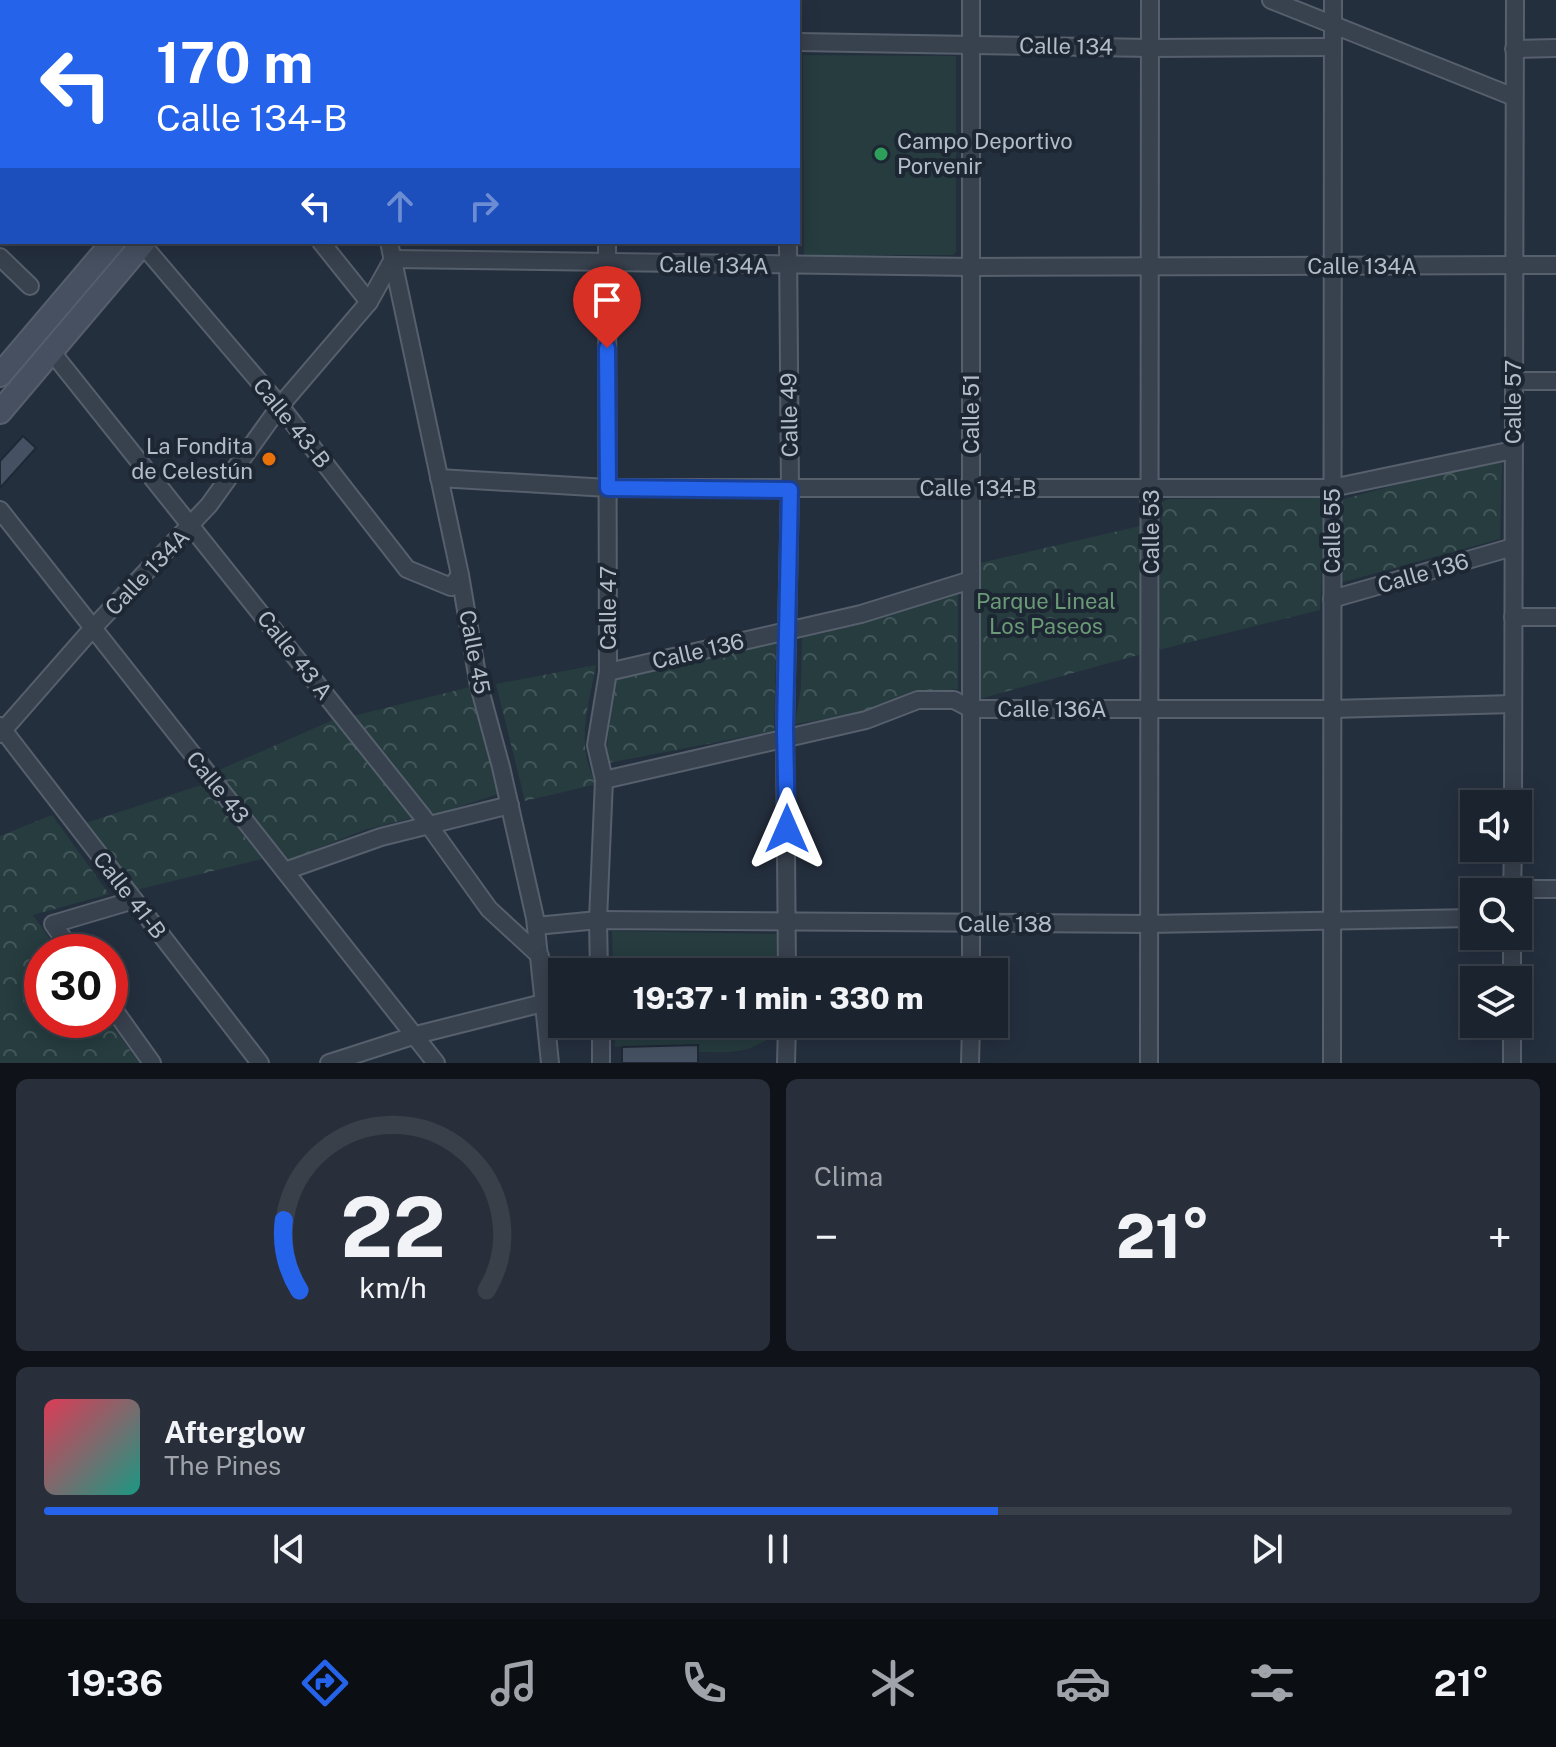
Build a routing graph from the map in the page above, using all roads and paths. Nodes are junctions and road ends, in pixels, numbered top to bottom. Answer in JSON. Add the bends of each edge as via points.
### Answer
{"nodes":[{"id":1,"x":971,"y":0,"type":"edge"},
{"id":2,"x":1150,"y":0,"type":"edge"},
{"id":3,"x":1271,"y":0,"type":"edge"},
{"id":4,"x":1333,"y":0,"type":"edge"},
{"id":5,"x":1515,"y":0,"type":"edge"},
{"id":6,"x":1333,"y":23,"type":"junction"},
{"id":7,"x":800,"y":42,"type":"edge"},
{"id":8,"x":971,"y":45,"type":"junction"},
{"id":9,"x":1333,"y":47,"type":"junction"},
{"id":10,"x":1151,"y":48,"type":"junction"},
{"id":11,"x":1556,"y":48,"type":"edge"},
{"id":12,"x":1514,"y":49,"type":"junction"},
{"id":13,"x":1514,"y":97,"type":"junction"},
{"id":14,"x":111,"y":244,"type":"edge"},
{"id":15,"x":142,"y":244,"type":"edge"},
{"id":16,"x":144,"y":244,"type":"edge"},
{"id":17,"x":323,"y":244,"type":"edge"},
{"id":18,"x":389,"y":244,"type":"edge"},
{"id":19,"x":607,"y":244,"type":"edge"},
{"id":20,"x":788,"y":244,"type":"edge"},
{"id":21,"x":0,"y":257,"type":"edge"},
{"id":22,"x":393,"y":259,"type":"junction"},
{"id":23,"x":607,"y":263,"type":"junction"},
{"id":24,"x":1556,"y":265,"type":"edge"},
{"id":25,"x":788,"y":266,"type":"junction"},
{"id":26,"x":1151,"y":266,"type":"junction"},
{"id":27,"x":1513,"y":266,"type":"junction"},
{"id":28,"x":971,"y":267,"type":"junction"},
{"id":29,"x":1332,"y":267,"type":"junction"},
{"id":30,"x":30,"y":286,"type":"dead end"},
{"id":31,"x":369,"y":302,"type":"junction"},
{"id":32,"x":51,"y":351,"type":"junction"},
{"id":33,"x":0,"y":375,"type":"edge"},
{"id":34,"x":1513,"y":381,"type":"junction"},
{"id":35,"x":1556,"y":381,"type":"edge"},
{"id":36,"x":280,"y":406,"type":"junction"},
{"id":37,"x":0,"y":412,"type":"edge"},
{"id":38,"x":1513,"y":450,"type":"junction"},
{"id":39,"x":439,"y":478,"type":"junction"},
{"id":40,"x":971,"y":486,"type":"junction"},
{"id":41,"x":608,"y":488,"type":"junction"},
{"id":42,"x":1332,"y":488,"type":"junction"},
{"id":43,"x":1151,"y":489,"type":"junction"},
{"id":44,"x":790,"y":490,"type":"junction"},
{"id":45,"x":0,"y":510,"type":"edge"},
{"id":46,"x":192,"y":525,"type":"junction"},
{"id":47,"x":1513,"y":547,"type":"junction"},
{"id":48,"x":971,"y":580,"type":"junction"},
{"id":49,"x":456,"y":581,"type":"junction"},
{"id":50,"x":1332,"y":599,"type":"junction"},
{"id":51,"x":1513,"y":617,"type":"junction"},
{"id":52,"x":1556,"y":617,"type":"edge"},
{"id":53,"x":92,"y":629,"type":"junction"},
{"id":54,"x":787,"y":629,"type":"junction"},
{"id":55,"x":608,"y":672,"type":"junction"},
{"id":56,"x":1513,"y":704,"type":"junction"},
{"id":57,"x":971,"y":709,"type":"junction"},
{"id":58,"x":1150,"y":709,"type":"junction"},
{"id":59,"x":1332,"y":709,"type":"junction"},
{"id":60,"x":1,"y":730,"type":"edge"},
{"id":61,"x":787,"y":736,"type":"junction"},
{"id":62,"x":604,"y":780,"type":"junction"},
{"id":63,"x":1513,"y":790,"type":"edge"},
{"id":64,"x":510,"y":805,"type":"junction"},
{"id":65,"x":429,"y":825,"type":"junction"},
{"id":66,"x":285,"y":871,"type":"junction"},
{"id":67,"x":1556,"y":889,"type":"edge"},
{"id":68,"x":1532,"y":890,"type":"edge"},
{"id":69,"x":134,"y":900,"type":"junction"},
{"id":70,"x":1460,"y":918,"type":"edge"},
{"id":71,"x":598,"y":920,"type":"junction"},
{"id":72,"x":1332,"y":922,"type":"junction"},
{"id":73,"x":787,"y":923,"type":"junction"},
{"id":74,"x":971,"y":923,"type":"junction"},
{"id":75,"x":1149,"y":924,"type":"junction"},
{"id":76,"x":536,"y":926,"type":"junction"},
{"id":77,"x":60,"y":934,"type":"edge"},
{"id":78,"x":540,"y":956,"type":"junction"},
{"id":79,"x":599,"y":958,"type":"edge"},
{"id":80,"x":787,"y":958,"type":"edge"},
{"id":81,"x":971,"y":958,"type":"edge"},
{"id":82,"x":543,"y":1003,"type":"junction"},
{"id":83,"x":128,"y":1029,"type":"edge"},
{"id":84,"x":416,"y":1035,"type":"junction"},
{"id":85,"x":601,"y":1038,"type":"edge"},
{"id":86,"x":787,"y":1038,"type":"edge"},
{"id":87,"x":971,"y":1038,"type":"edge"},
{"id":88,"x":1512,"y":1038,"type":"edge"},
{"id":89,"x":152,"y":1063,"type":"edge"},
{"id":90,"x":260,"y":1063,"type":"edge"},
{"id":91,"x":329,"y":1063,"type":"edge"},
{"id":92,"x":436,"y":1063,"type":"edge"},
{"id":93,"x":550,"y":1063,"type":"edge"},
{"id":94,"x":601,"y":1063,"type":"edge"},
{"id":95,"x":786,"y":1063,"type":"edge"},
{"id":96,"x":970,"y":1063,"type":"edge"},
{"id":97,"x":1149,"y":1063,"type":"edge"},
{"id":98,"x":1332,"y":1063,"type":"edge"},
{"id":99,"x":1512,"y":1063,"type":"edge"}],
"edges":[{"from":1,"to":8,"type":"street","name":"Calle 51"},
{"from":2,"to":10,"type":"street","name":"Calle 53"},
{"from":3,"to":6,"type":"street"},
{"from":4,"to":6,"type":"street","name":"Calle 55"},
{"from":5,"to":12,"type":"street","name":"Calle 57"},
{"from":6,"to":9,"type":"street","name":"Calle 55"},
{"from":6,"to":13,"type":"street"},
{"from":7,"to":8,"type":"street","name":"Calle 134"},
{"from":8,"to":10,"type":"street","name":"Calle 134"},
{"from":8,"to":28,"type":"street","name":"Calle 51"},
{"from":9,"to":10,"type":"street","name":"Calle 134"},
{"from":9,"to":29,"type":"street","name":"Calle 55"},
{"from":10,"to":26,"type":"street","name":"Calle 53"},
{"from":11,"to":12,"type":"street"},
{"from":12,"to":13,"type":"street","name":"Calle 57"},
{"from":13,"to":27,"type":"street","name":"Calle 57"},
{"from":14,"to":33,"type":"main road"},
{"from":15,"to":32,"type":"main road"},
{"from":16,"to":36,"type":"street","name":"Calle 43-B"},
{"from":17,"to":31,"type":"street"},
{"from":18,"to":22,"type":"street","name":"Calle 45"},
{"from":19,"to":23,"type":"street","name":"Calle 47"},
{"from":20,"to":25,"type":"street","name":"Calle 49"},
{"from":21,"to":30,"type":"street"},
{"from":22,"to":23,"type":"street","name":"Calle 134A"},
{"from":22,"to":31,"type":"street","name":"Calle 134A"},
{"from":22,"to":39,"type":"street","name":"Calle 45"},
{"from":23,"to":25,"type":"street","name":"Calle 134A"},
{"from":23,"to":41,"type":"street","name":"Calle 47"},
{"from":24,"to":27,"type":"street","name":"Calle 134A"},
{"from":25,"to":28,"type":"street","name":"Calle 134A"},
{"from":25,"to":44,"type":"street","name":"Calle 49"},
{"from":26,"to":28,"type":"street","name":"Calle 134A"},
{"from":26,"to":29,"type":"street","name":"Calle 134A"},
{"from":26,"to":43,"type":"street","name":"Calle 53"},
{"from":27,"to":29,"type":"street","name":"Calle 134A"},
{"from":27,"to":34,"type":"street","name":"Calle 57"},
{"from":28,"to":40,"type":"street","name":"Calle 51"},
{"from":29,"to":42,"type":"street","name":"Calle 55"},
{"from":31,"to":36,"type":"street","name":"Calle 134A"},
{"from":32,"to":37,"type":"main road"},
{"from":32,"to":46,"type":"street","name":"Calle 43 A"},
{"from":34,"to":35,"type":"street"},
{"from":34,"to":38,"type":"street","name":"Calle 57"},
{"from":36,"to":46,"type":"street","name":"Calle 134A"},
{"from":36,"to":49,"type":"street","name":"Calle 43-B","via":[[407,569]]},
{"from":38,"to":42,"type":"street","name":"Calle 134-B"},
{"from":38,"to":47,"type":"street","name":"Calle 57"},
{"from":39,"to":41,"type":"street","name":"Calle 134-B"},
{"from":39,"to":49,"type":"street","name":"Calle 45"},
{"from":40,"to":43,"type":"street","name":"Calle 134-B"},
{"from":40,"to":44,"type":"street","name":"Calle 134-B"},
{"from":40,"to":48,"type":"street","name":"Calle 51"},
{"from":41,"to":44,"type":"street","name":"Calle 134-B"},
{"from":41,"to":55,"type":"street","name":"Calle 47"},
{"from":42,"to":43,"type":"street","name":"Calle 134-B"},
{"from":42,"to":50,"type":"street","name":"Calle 55"},
{"from":43,"to":58,"type":"street","name":"Calle 53"},
{"from":44,"to":54,"type":"street","name":"Calle 49"},
{"from":45,"to":53,"type":"street","name":"Calle 43"},
{"from":46,"to":53,"type":"street","name":"Calle 134A"},
{"from":46,"to":65,"type":"street","name":"Calle 43 A"},
{"from":47,"to":50,"type":"street","name":"Calle 136"},
{"from":47,"to":51,"type":"street","name":"Calle 57"},
{"from":48,"to":54,"type":"street","name":"Calle 136","via":[[861,614]]},
{"from":48,"to":57,"type":"street","name":"Calle 51"},
{"from":49,"to":64,"type":"street","name":"Calle 45"},
{"from":50,"to":59,"type":"street","name":"Calle 55"},
{"from":51,"to":52,"type":"street"},
{"from":51,"to":56,"type":"street","name":"Calle 57"},
{"from":53,"to":60,"type":"street","name":"Calle 134A"},
{"from":53,"to":66,"type":"street","name":"Calle 43"},
{"from":54,"to":55,"type":"street","name":"Calle 136"},
{"from":54,"to":61,"type":"street","name":"Calle 49"},
{"from":55,"to":62,"type":"street","name":"Calle 47","via":[[596,745]]},
{"from":56,"to":59,"type":"street","name":"Calle 136A"},
{"from":56,"to":63,"type":"street","name":"Calle 57"},
{"from":57,"to":58,"type":"street","name":"Calle 136A"},
{"from":57,"to":61,"type":"street","name":"Calle 136A","via":[[954,700],[918,700],[866,720]]},
{"from":57,"to":74,"type":"street","name":"Calle 51"},
{"from":58,"to":59,"type":"street","name":"Calle 136A"},
{"from":58,"to":75,"type":"street","name":"Calle 53"},
{"from":59,"to":72,"type":"street","name":"Calle 55"},
{"from":60,"to":69,"type":"street","name":"Calle 41-B"},
{"from":61,"to":62,"type":"street","name":"Calle 136A"},
{"from":61,"to":73,"type":"street","name":"Calle 49"},
{"from":62,"to":71,"type":"street","name":"Calle 47"},
{"from":64,"to":65,"type":"street"},
{"from":64,"to":76,"type":"street","name":"Calle 45"},
{"from":65,"to":66,"type":"street"},
{"from":65,"to":78,"type":"street","name":"Calle 43 A","via":[[489,909]]},
{"from":66,"to":84,"type":"street","name":"Calle 43"},
{"from":67,"to":68,"type":"street"},
{"from":69,"to":77,"type":"street","via":[[53,924]]},
{"from":69,"to":90,"type":"street","name":"Calle 41-B"},
{"from":70,"to":72,"type":"street","name":"Calle 138"},
{"from":71,"to":73,"type":"street","name":"Calle 138"},
{"from":71,"to":76,"type":"street","name":"Calle 138"},
{"from":71,"to":79,"type":"street","name":"Calle 47"},
{"from":72,"to":75,"type":"street","name":"Calle 138"},
{"from":72,"to":98,"type":"street","name":"Calle 55"},
{"from":73,"to":74,"type":"street","name":"Calle 138"},
{"from":73,"to":80,"type":"street","name":"Calle 49"},
{"from":74,"to":75,"type":"street","name":"Calle 138"},
{"from":74,"to":81,"type":"street","name":"Calle 51"},
{"from":75,"to":97,"type":"street","name":"Calle 53"},
{"from":76,"to":78,"type":"street","name":"Calle 45"},
{"from":78,"to":82,"type":"street","name":"Calle 45"},
{"from":82,"to":84,"type":"street"},
{"from":82,"to":93,"type":"street","name":"Calle 45"},
{"from":83,"to":89,"type":"street"},
{"from":84,"to":91,"type":"street"},
{"from":84,"to":92,"type":"street","name":"Calle 43"},
{"from":85,"to":94,"type":"street"},
{"from":86,"to":95,"type":"street"},
{"from":87,"to":96,"type":"street"},
{"from":88,"to":99,"type":"street"}]}
